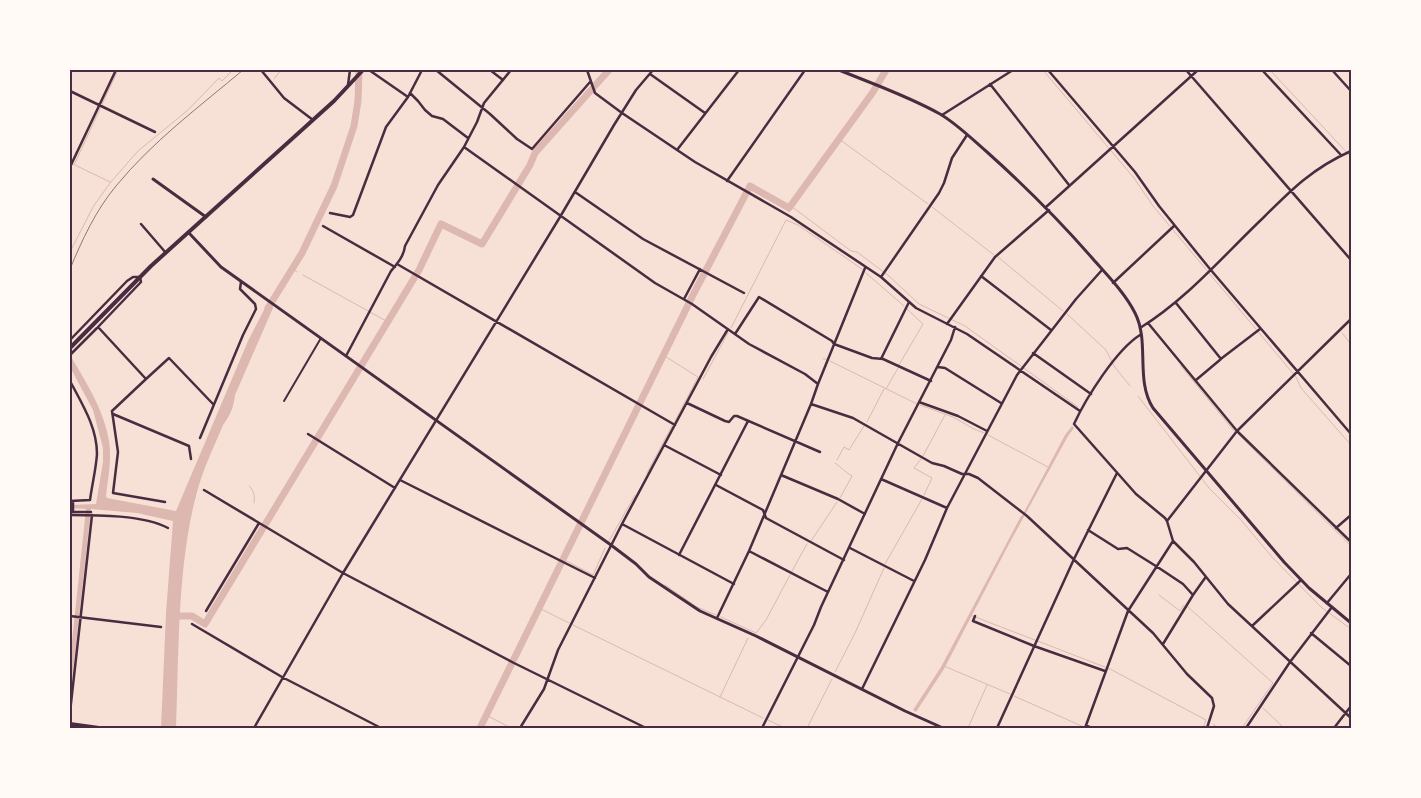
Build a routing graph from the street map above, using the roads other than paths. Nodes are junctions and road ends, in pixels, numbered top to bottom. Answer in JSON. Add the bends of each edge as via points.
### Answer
{"nodes":[{"id":1,"x":116,"y":70,"type":"edge"},
{"id":2,"x":261,"y":70,"type":"edge"},
{"id":3,"x":350,"y":70,"type":"edge"},
{"id":4,"x":364,"y":70,"type":"edge"},
{"id":5,"x":369,"y":70,"type":"edge"},
{"id":6,"x":422,"y":70,"type":"edge"},
{"id":7,"x":436,"y":70,"type":"edge"},
{"id":8,"x":490,"y":70,"type":"edge"},
{"id":9,"x":511,"y":70,"type":"edge"},
{"id":10,"x":586,"y":70,"type":"edge"},
{"id":11,"x":653,"y":70,"type":"edge"},
{"id":12,"x":738,"y":70,"type":"edge"},
{"id":13,"x":805,"y":70,"type":"edge"},
{"id":14,"x":839,"y":70,"type":"edge"},
{"id":15,"x":1013,"y":70,"type":"edge"},
{"id":16,"x":1048,"y":70,"type":"edge"},
{"id":17,"x":1186,"y":70,"type":"edge"},
{"id":18,"x":1198,"y":70,"type":"edge"},
{"id":19,"x":1262,"y":70,"type":"edge"},
{"id":20,"x":1332,"y":70,"type":"edge"},
{"id":21,"x":650,"y":74,"type":"junction"},
{"id":22,"x":1191,"y":76,"type":"junction"},
{"id":23,"x":503,"y":80,"type":"junction"},
{"id":24,"x":990,"y":84,"type":"junction"},
{"id":25,"x":592,"y":85,"type":"junction"},
{"id":26,"x":348,"y":87,"type":"junction"},
{"id":27,"x":70,"y":91,"type":"edge"},
{"id":28,"x":1351,"y":91,"type":"edge"},
{"id":29,"x":409,"y":95,"type":"junction"},
{"id":30,"x":101,"y":106,"type":"junction"},
{"id":31,"x":482,"y":108,"type":"junction"},
{"id":32,"x":622,"y":113,"type":"junction"},
{"id":33,"x":704,"y":113,"type":"junction"},
{"id":34,"x":942,"y":115,"type":"junction"},
{"id":35,"x":313,"y":120,"type":"junction"},
{"id":36,"x":155,"y":132,"type":"dead end"},
{"id":37,"x":967,"y":135,"type":"junction"},
{"id":38,"x":468,"y":138,"type":"junction"},
{"id":39,"x":1111,"y":146,"type":"junction"},
{"id":40,"x":464,"y":147,"type":"junction"},
{"id":41,"x":677,"y":150,"type":"junction"},
{"id":42,"x":1350,"y":152,"type":"edge"},
{"id":43,"x":70,"y":155,"type":"edge"},
{"id":44,"x":1342,"y":155,"type":"junction"},
{"id":45,"x":74,"y":158,"type":"junction"},
{"id":46,"x":71,"y":165,"type":"edge"},
{"id":47,"x":153,"y":179,"type":"dead end"},
{"id":48,"x":727,"y":180,"type":"junction"},
{"id":49,"x":1069,"y":185,"type":"junction"},
{"id":50,"x":1290,"y":190,"type":"junction"},
{"id":51,"x":575,"y":192,"type":"junction"},
{"id":52,"x":1048,"y":208,"type":"junction"},
{"id":53,"x":330,"y":213,"type":"dead end"},
{"id":54,"x":206,"y":217,"type":"junction"},
{"id":55,"x":560,"y":217,"type":"junction"},
{"id":56,"x":141,"y":224,"type":"dead end"},
{"id":57,"x":323,"y":226,"type":"dead end"},
{"id":58,"x":1174,"y":226,"type":"junction"},
{"id":59,"x":189,"y":233,"type":"junction"},
{"id":60,"x":166,"y":253,"type":"junction"},
{"id":61,"x":1351,"y":260,"type":"edge"},
{"id":62,"x":396,"y":266,"type":"junction"},
{"id":63,"x":866,"y":268,"type":"junction"},
{"id":64,"x":1210,"y":269,"type":"junction"},
{"id":65,"x":701,"y":270,"type":"junction"},
{"id":66,"x":1102,"y":270,"type":"junction"},
{"id":67,"x":882,"y":276,"type":"junction"},
{"id":68,"x":981,"y":276,"type":"junction"},
{"id":69,"x":140,"y":277,"type":"junction"},
{"id":70,"x":241,"y":282,"type":"junction"},
{"id":71,"x":1113,"y":283,"type":"junction"},
{"id":72,"x":744,"y":293,"type":"dead end"},
{"id":73,"x":685,"y":300,"type":"junction"},
{"id":74,"x":909,"y":302,"type":"junction"},
{"id":75,"x":1176,"y":303,"type":"junction"},
{"id":76,"x":1351,"y":319,"type":"edge"},
{"id":77,"x":496,"y":322,"type":"junction"},
{"id":78,"x":948,"y":322,"type":"junction"},
{"id":79,"x":1148,"y":323,"type":"junction"},
{"id":80,"x":98,"y":327,"type":"junction"},
{"id":81,"x":955,"y":328,"type":"junction"},
{"id":82,"x":1140,"y":328,"type":"junction"},
{"id":83,"x":728,"y":329,"type":"junction"},
{"id":84,"x":1051,"y":330,"type":"junction"},
{"id":85,"x":1260,"y":330,"type":"junction"},
{"id":86,"x":735,"y":334,"type":"junction"},
{"id":87,"x":1140,"y":335,"type":"junction"},
{"id":88,"x":321,"y":338,"type":"junction"},
{"id":89,"x":70,"y":340,"type":"edge"},
{"id":90,"x":834,"y":344,"type":"junction"},
{"id":91,"x":72,"y":349,"type":"edge"},
{"id":92,"x":1033,"y":353,"type":"junction"},
{"id":93,"x":70,"y":355,"type":"edge"},
{"id":94,"x":346,"y":356,"type":"junction"},
{"id":95,"x":881,"y":359,"type":"junction"},
{"id":96,"x":1221,"y":359,"type":"junction"},
{"id":97,"x":938,"y":367,"type":"junction"},
{"id":98,"x":1022,"y":368,"type":"junction"},
{"id":99,"x":1295,"y":374,"type":"junction"},
{"id":100,"x":146,"y":379,"type":"junction"},
{"id":101,"x":1196,"y":380,"type":"junction"},
{"id":102,"x":70,"y":381,"type":"edge"},
{"id":103,"x":931,"y":381,"type":"junction"},
{"id":104,"x":818,"y":384,"type":"junction"},
{"id":105,"x":1091,"y":394,"type":"junction"},
{"id":106,"x":284,"y":401,"type":"dead end"},
{"id":107,"x":919,"y":402,"type":"junction"},
{"id":108,"x":687,"y":403,"type":"junction"},
{"id":109,"x":213,"y":404,"type":"junction"},
{"id":110,"x":811,"y":404,"type":"junction"},
{"id":111,"x":1002,"y":404,"type":"junction"},
{"id":112,"x":1080,"y":411,"type":"junction"},
{"id":113,"x":113,"y":414,"type":"junction"},
{"id":114,"x":435,"y":420,"type":"junction"},
{"id":115,"x":748,"y":422,"type":"junction"},
{"id":116,"x":675,"y":426,"type":"junction"},
{"id":117,"x":987,"y":431,"type":"junction"},
{"id":118,"x":1237,"y":431,"type":"junction"},
{"id":119,"x":308,"y":434,"type":"dead end"},
{"id":120,"x":1351,"y":434,"type":"edge"},
{"id":121,"x":200,"y":438,"type":"dead end"},
{"id":122,"x":795,"y":442,"type":"junction"},
{"id":123,"x":898,"y":443,"type":"junction"},
{"id":124,"x":664,"y":445,"type":"junction"},
{"id":125,"x":820,"y":452,"type":"dead end"},
{"id":126,"x":191,"y":459,"type":"dead end"},
{"id":127,"x":1206,"y":471,"type":"junction"},
{"id":128,"x":1117,"y":473,"type":"junction"},
{"id":129,"x":965,"y":474,"type":"junction"},
{"id":130,"x":721,"y":475,"type":"junction"},
{"id":131,"x":781,"y":475,"type":"junction"},
{"id":132,"x":881,"y":479,"type":"junction"},
{"id":133,"x":400,"y":480,"type":"junction"},
{"id":134,"x":716,"y":485,"type":"junction"},
{"id":135,"x":395,"y":488,"type":"junction"},
{"id":136,"x":204,"y":490,"type":"dead end"},
{"id":137,"x":71,"y":502,"type":"edge"},
{"id":138,"x":165,"y":502,"type":"dead end"},
{"id":139,"x":947,"y":508,"type":"junction"},
{"id":140,"x":71,"y":513,"type":"edge"},
{"id":141,"x":91,"y":513,"type":"junction"},
{"id":142,"x":764,"y":514,"type":"junction"},
{"id":143,"x":865,"y":514,"type":"junction"},
{"id":144,"x":1351,"y":515,"type":"edge"},
{"id":145,"x":1167,"y":521,"type":"junction"},
{"id":146,"x":259,"y":523,"type":"junction"},
{"id":147,"x":622,"y":524,"type":"junction"},
{"id":148,"x":168,"y":528,"type":"dead end"},
{"id":149,"x":1336,"y":528,"type":"junction"},
{"id":150,"x":1088,"y":530,"type":"junction"},
{"id":151,"x":1172,"y":541,"type":"junction"},
{"id":152,"x":1351,"y":542,"type":"edge"},
{"id":153,"x":611,"y":545,"type":"junction"},
{"id":154,"x":850,"y":548,"type":"junction"},
{"id":155,"x":749,"y":551,"type":"junction"},
{"id":156,"x":679,"y":555,"type":"junction"},
{"id":157,"x":1074,"y":559,"type":"junction"},
{"id":158,"x":844,"y":560,"type":"junction"},
{"id":159,"x":1157,"y":568,"type":"junction"},
{"id":160,"x":343,"y":573,"type":"junction"},
{"id":161,"x":1351,"y":574,"type":"edge"},
{"id":162,"x":594,"y":578,"type":"junction"},
{"id":163,"x":1206,"y":578,"type":"junction"},
{"id":164,"x":914,"y":581,"type":"junction"},
{"id":165,"x":1298,"y":582,"type":"junction"},
{"id":166,"x":734,"y":584,"type":"junction"},
{"id":167,"x":828,"y":592,"type":"junction"},
{"id":168,"x":1193,"y":595,"type":"junction"},
{"id":169,"x":1327,"y":602,"type":"junction"},
{"id":170,"x":1329,"y":610,"type":"junction"},
{"id":171,"x":1128,"y":611,"type":"junction"},
{"id":172,"x":206,"y":612,"type":"dead end"},
{"id":173,"x":72,"y":617,"type":"edge"},
{"id":174,"x":974,"y":617,"type":"dead end"},
{"id":175,"x":80,"y":618,"type":"junction"},
{"id":176,"x":717,"y":619,"type":"junction"},
{"id":177,"x":1351,"y":623,"type":"edge"},
{"id":178,"x":192,"y":624,"type":"dead end"},
{"id":179,"x":1252,"y":626,"type":"junction"},
{"id":180,"x":161,"y":627,"type":"dead end"},
{"id":181,"x":1311,"y":633,"type":"junction"},
{"id":182,"x":1035,"y":643,"type":"junction"},
{"id":183,"x":1162,"y":644,"type":"junction"},
{"id":184,"x":798,"y":656,"type":"junction"},
{"id":185,"x":1290,"y":662,"type":"junction"},
{"id":186,"x":1351,"y":666,"type":"edge"},
{"id":187,"x":1106,"y":669,"type":"junction"},
{"id":188,"x":282,"y":677,"type":"junction"},
{"id":189,"x":548,"y":680,"type":"junction"},
{"id":190,"x":862,"y":689,"type":"junction"},
{"id":191,"x":1351,"y":706,"type":"edge"},
{"id":192,"x":70,"y":712,"type":"edge"},
{"id":193,"x":1346,"y":713,"type":"junction"},
{"id":194,"x":1351,"y":718,"type":"edge"},
{"id":195,"x":70,"y":724,"type":"edge"},
{"id":196,"x":1086,"y":727,"type":"edge"},
{"id":197,"x":1209,"y":727,"type":"edge"},
{"id":198,"x":99,"y":728,"type":"edge"},
{"id":199,"x":254,"y":728,"type":"edge"},
{"id":200,"x":381,"y":728,"type":"edge"},
{"id":201,"x":520,"y":728,"type":"edge"},
{"id":202,"x":646,"y":728,"type":"edge"},
{"id":203,"x":762,"y":728,"type":"edge"},
{"id":204,"x":943,"y":728,"type":"edge"},
{"id":205,"x":997,"y":728,"type":"edge"},
{"id":206,"x":1092,"y":728,"type":"edge"},
{"id":207,"x":1246,"y":728,"type":"edge"},
{"id":208,"x":1334,"y":728,"type":"edge"}],
"edges":[{"from":1,"to":30,"type":"street"},
{"from":2,"to":35,"type":"street","via":[[284,98]]},
{"from":3,"to":26,"type":"street"},
{"from":4,"to":26,"type":"highway"},
{"from":5,"to":29,"type":"street"},
{"from":6,"to":29,"type":"street"},
{"from":7,"to":31,"type":"street"},
{"from":8,"to":23,"type":"street"},
{"from":9,"to":23,"type":"street"},
{"from":10,"to":25,"type":"street"},
{"from":11,"to":21,"type":"street"},
{"from":12,"to":33,"type":"street"},
{"from":13,"to":48,"type":"street"},
{"from":14,"to":34,"type":"street"},
{"from":15,"to":24,"type":"street"},
{"from":16,"to":39,"type":"street"},
{"from":17,"to":22,"type":"street"},
{"from":18,"to":22,"type":"street"},
{"from":19,"to":44,"type":"street"},
{"from":20,"to":28,"type":"street"},
{"from":21,"to":32,"type":"street"},
{"from":21,"to":33,"type":"street"},
{"from":22,"to":39,"type":"street"},
{"from":22,"to":50,"type":"street"},
{"from":23,"to":31,"type":"street"},
{"from":24,"to":34,"type":"street"},
{"from":24,"to":49,"type":"street"},
{"from":25,"to":31,"type":"street","via":[[532,149]]},
{"from":25,"to":32,"type":"street","via":[[595,93]]},
{"from":26,"to":35,"type":"highway"},
{"from":27,"to":30,"type":"street"},
{"from":29,"to":38,"type":"street","via":[[432,116],[443,119]]},
{"from":29,"to":53,"type":"street","via":[[386,127],[353,215]]},
{"from":30,"to":36,"type":"street"},
{"from":30,"to":45,"type":"street"},
{"from":31,"to":38,"type":"street"},
{"from":32,"to":41,"type":"street"},
{"from":32,"to":51,"type":"street"},
{"from":33,"to":41,"type":"street"},
{"from":34,"to":37,"type":"street"},
{"from":35,"to":54,"type":"highway"},
{"from":37,"to":52,"type":"street"},
{"from":37,"to":67,"type":"street","via":[[952,158],[939,193]]},
{"from":38,"to":40,"type":"street"},
{"from":39,"to":49,"type":"street"},
{"from":39,"to":58,"type":"street"},
{"from":40,"to":55,"type":"street"},
{"from":40,"to":62,"type":"street","via":[[438,185]]},
{"from":41,"to":48,"type":"street"},
{"from":42,"to":44,"type":"street"},
{"from":43,"to":45,"type":"street"},
{"from":44,"to":50,"type":"street","via":[[1328,161]]},
{"from":45,"to":46,"type":"street"},
{"from":47,"to":54,"type":"street"},
{"from":48,"to":63,"type":"street","via":[[791,216]]},
{"from":49,"to":52,"type":"street"},
{"from":50,"to":61,"type":"street"},
{"from":50,"to":64,"type":"street"},
{"from":51,"to":55,"type":"street"},
{"from":51,"to":65,"type":"street","via":[[643,239]]},
{"from":52,"to":66,"type":"street"},
{"from":52,"to":68,"type":"street","via":[[1004,248]]},
{"from":54,"to":59,"type":"highway"},
{"from":55,"to":73,"type":"street"},
{"from":55,"to":77,"type":"street"},
{"from":56,"to":60,"type":"street"},
{"from":57,"to":62,"type":"street"},
{"from":58,"to":64,"type":"street"},
{"from":58,"to":71,"type":"street"},
{"from":59,"to":60,"type":"highway"},
{"from":59,"to":70,"type":"street","via":[[221,267]]},
{"from":60,"to":69,"type":"highway"},
{"from":62,"to":77,"type":"street"},
{"from":62,"to":94,"type":"street"},
{"from":63,"to":67,"type":"street"},
{"from":63,"to":90,"type":"street"},
{"from":64,"to":75,"type":"street"},
{"from":64,"to":85,"type":"street"},
{"from":65,"to":72,"type":"street"},
{"from":65,"to":73,"type":"street"},
{"from":66,"to":71,"type":"street"},
{"from":66,"to":84,"type":"street"},
{"from":67,"to":74,"type":"street"},
{"from":68,"to":78,"type":"street"},
{"from":68,"to":84,"type":"street"},
{"from":69,"to":80,"type":"street","via":[[141,282]]},
{"from":69,"to":89,"type":"street","via":[[126,281]]},
{"from":69,"to":91,"type":"highway"},
{"from":70,"to":88,"type":"street"},
{"from":70,"to":109,"type":"street","via":[[240,289],[257,306]]},
{"from":71,"to":82,"type":"street","via":[[1130,304]]},
{"from":73,"to":83,"type":"street"},
{"from":74,"to":78,"type":"street","via":[[923,313]]},
{"from":74,"to":95,"type":"street"},
{"from":75,"to":79,"type":"street"},
{"from":75,"to":96,"type":"street"},
{"from":76,"to":99,"type":"street"},
{"from":77,"to":114,"type":"street"},
{"from":77,"to":116,"type":"street"},
{"from":78,"to":81,"type":"street"},
{"from":79,"to":82,"type":"street"},
{"from":79,"to":101,"type":"street"},
{"from":80,"to":91,"type":"street"},
{"from":80,"to":100,"type":"street"},
{"from":81,"to":97,"type":"street"},
{"from":81,"to":98,"type":"street"},
{"from":82,"to":87,"type":"street"},
{"from":83,"to":86,"type":"street"},
{"from":83,"to":108,"type":"street"},
{"from":84,"to":92,"type":"street"},
{"from":85,"to":96,"type":"street"},
{"from":85,"to":99,"type":"street"},
{"from":86,"to":90,"type":"street","via":[[759,297]]},
{"from":86,"to":104,"type":"street"},
{"from":87,"to":105,"type":"street","via":[[1113,363]]},
{"from":87,"to":127,"type":"street","via":[[1144,384],[1149,401]]},
{"from":88,"to":94,"type":"street"},
{"from":88,"to":106,"type":"street"},
{"from":90,"to":95,"type":"street"},
{"from":90,"to":104,"type":"street"},
{"from":91,"to":93,"type":"street"},
{"from":92,"to":98,"type":"street"},
{"from":92,"to":105,"type":"street"},
{"from":94,"to":114,"type":"street"},
{"from":95,"to":103,"type":"street"},
{"from":96,"to":101,"type":"street"},
{"from":97,"to":103,"type":"street"},
{"from":97,"to":111,"type":"street","via":[[945,368]]},
{"from":98,"to":111,"type":"street"},
{"from":98,"to":112,"type":"street"},
{"from":99,"to":118,"type":"street"},
{"from":99,"to":120,"type":"street"},
{"from":100,"to":109,"type":"street","via":[[169,358]]},
{"from":100,"to":113,"type":"street","via":[[114,408]]},
{"from":101,"to":118,"type":"street"},
{"from":102,"to":137,"type":"street","via":[[90,418],[97,454],[90,500]]},
{"from":103,"to":107,"type":"street"},
{"from":104,"to":110,"type":"street"},
{"from":105,"to":112,"type":"street"},
{"from":107,"to":117,"type":"street"},
{"from":107,"to":123,"type":"street"},
{"from":108,"to":115,"type":"street","via":[[725,421],[730,422],[737,416]]},
{"from":108,"to":116,"type":"street"},
{"from":109,"to":121,"type":"street"},
{"from":110,"to":122,"type":"street"},
{"from":110,"to":123,"type":"street","via":[[853,418]]},
{"from":111,"to":117,"type":"street"},
{"from":112,"to":128,"type":"street","via":[[1074,424]]},
{"from":113,"to":126,"type":"street","via":[[189,446]]},
{"from":113,"to":138,"type":"street","via":[[118,452],[113,492]]},
{"from":114,"to":133,"type":"street"},
{"from":114,"to":153,"type":"street"},
{"from":115,"to":122,"type":"street"},
{"from":115,"to":130,"type":"street"},
{"from":116,"to":124,"type":"street"},
{"from":117,"to":129,"type":"street"},
{"from":118,"to":127,"type":"street"},
{"from":118,"to":149,"type":"street"},
{"from":119,"to":135,"type":"street"},
{"from":122,"to":125,"type":"street","via":[[797,440]]},
{"from":122,"to":131,"type":"street"},
{"from":123,"to":129,"type":"street","via":[[932,463]]},
{"from":123,"to":132,"type":"street"},
{"from":124,"to":130,"type":"street"},
{"from":124,"to":147,"type":"street"},
{"from":127,"to":145,"type":"street"},
{"from":127,"to":165,"type":"street"},
{"from":128,"to":145,"type":"street"},
{"from":128,"to":150,"type":"street"},
{"from":129,"to":139,"type":"street"},
{"from":129,"to":157,"type":"street","via":[[978,478],[1025,514]]},
{"from":130,"to":134,"type":"street"},
{"from":131,"to":142,"type":"street"},
{"from":131,"to":143,"type":"street"},
{"from":132,"to":139,"type":"street"},
{"from":132,"to":143,"type":"street"},
{"from":133,"to":135,"type":"street"},
{"from":133,"to":162,"type":"street"},
{"from":134,"to":142,"type":"street","via":[[763,510]]},
{"from":134,"to":156,"type":"street"},
{"from":135,"to":160,"type":"street"},
{"from":136,"to":146,"type":"street"},
{"from":137,"to":140,"type":"street"},
{"from":139,"to":164,"type":"street"},
{"from":140,"to":141,"type":"street"},
{"from":141,"to":148,"type":"street"},
{"from":141,"to":175,"type":"street"},
{"from":142,"to":155,"type":"street"},
{"from":142,"to":158,"type":"street"},
{"from":143,"to":154,"type":"street"},
{"from":144,"to":149,"type":"street"},
{"from":145,"to":151,"type":"street"},
{"from":146,"to":160,"type":"street"},
{"from":146,"to":172,"type":"street"},
{"from":147,"to":153,"type":"street"},
{"from":147,"to":156,"type":"street"},
{"from":149,"to":152,"type":"street"},
{"from":150,"to":157,"type":"street"},
{"from":150,"to":159,"type":"street","via":[[1118,549],[1127,548]]},
{"from":151,"to":159,"type":"street"},
{"from":151,"to":163,"type":"street"},
{"from":153,"to":162,"type":"street"},
{"from":153,"to":176,"type":"street","via":[[684,602]]},
{"from":154,"to":158,"type":"street"},
{"from":154,"to":164,"type":"street"},
{"from":155,"to":166,"type":"street"},
{"from":155,"to":167,"type":"street"},
{"from":156,"to":166,"type":"street"},
{"from":157,"to":171,"type":"street"},
{"from":157,"to":182,"type":"street"},
{"from":158,"to":167,"type":"street"},
{"from":159,"to":168,"type":"street","via":[[1183,584]]},
{"from":159,"to":171,"type":"street"},
{"from":160,"to":188,"type":"street"},
{"from":160,"to":189,"type":"street"},
{"from":161,"to":169,"type":"street"},
{"from":162,"to":189,"type":"street","via":[[558,650]]},
{"from":163,"to":168,"type":"street"},
{"from":163,"to":179,"type":"street"},
{"from":164,"to":190,"type":"street"},
{"from":165,"to":169,"type":"street"},
{"from":165,"to":179,"type":"street"},
{"from":166,"to":176,"type":"street"},
{"from":167,"to":184,"type":"street"},
{"from":168,"to":183,"type":"street"},
{"from":169,"to":170,"type":"street"},
{"from":170,"to":177,"type":"street"},
{"from":170,"to":181,"type":"street"},
{"from":171,"to":183,"type":"street"},
{"from":171,"to":187,"type":"street"},
{"from":173,"to":175,"type":"street"},
{"from":174,"to":182,"type":"street","via":[[973,621]]},
{"from":175,"to":180,"type":"street"},
{"from":175,"to":192,"type":"street"},
{"from":176,"to":184,"type":"street"},
{"from":178,"to":188,"type":"street"},
{"from":179,"to":185,"type":"street"},
{"from":181,"to":185,"type":"street"},
{"from":181,"to":186,"type":"street"},
{"from":182,"to":187,"type":"street"},
{"from":182,"to":205,"type":"street"},
{"from":183,"to":197,"type":"street","via":[[1212,698],[1214,706]]},
{"from":184,"to":190,"type":"street"},
{"from":184,"to":203,"type":"street"},
{"from":185,"to":193,"type":"street"},
{"from":185,"to":207,"type":"street"},
{"from":187,"to":196,"type":"street"},
{"from":188,"to":199,"type":"street"},
{"from":188,"to":200,"type":"street"},
{"from":189,"to":201,"type":"street"},
{"from":189,"to":202,"type":"street"},
{"from":190,"to":204,"type":"street"},
{"from":191,"to":193,"type":"street"},
{"from":193,"to":194,"type":"street"},
{"from":193,"to":208,"type":"street"},
{"from":195,"to":198,"type":"highway"},
{"from":196,"to":206,"type":"street"}]}
